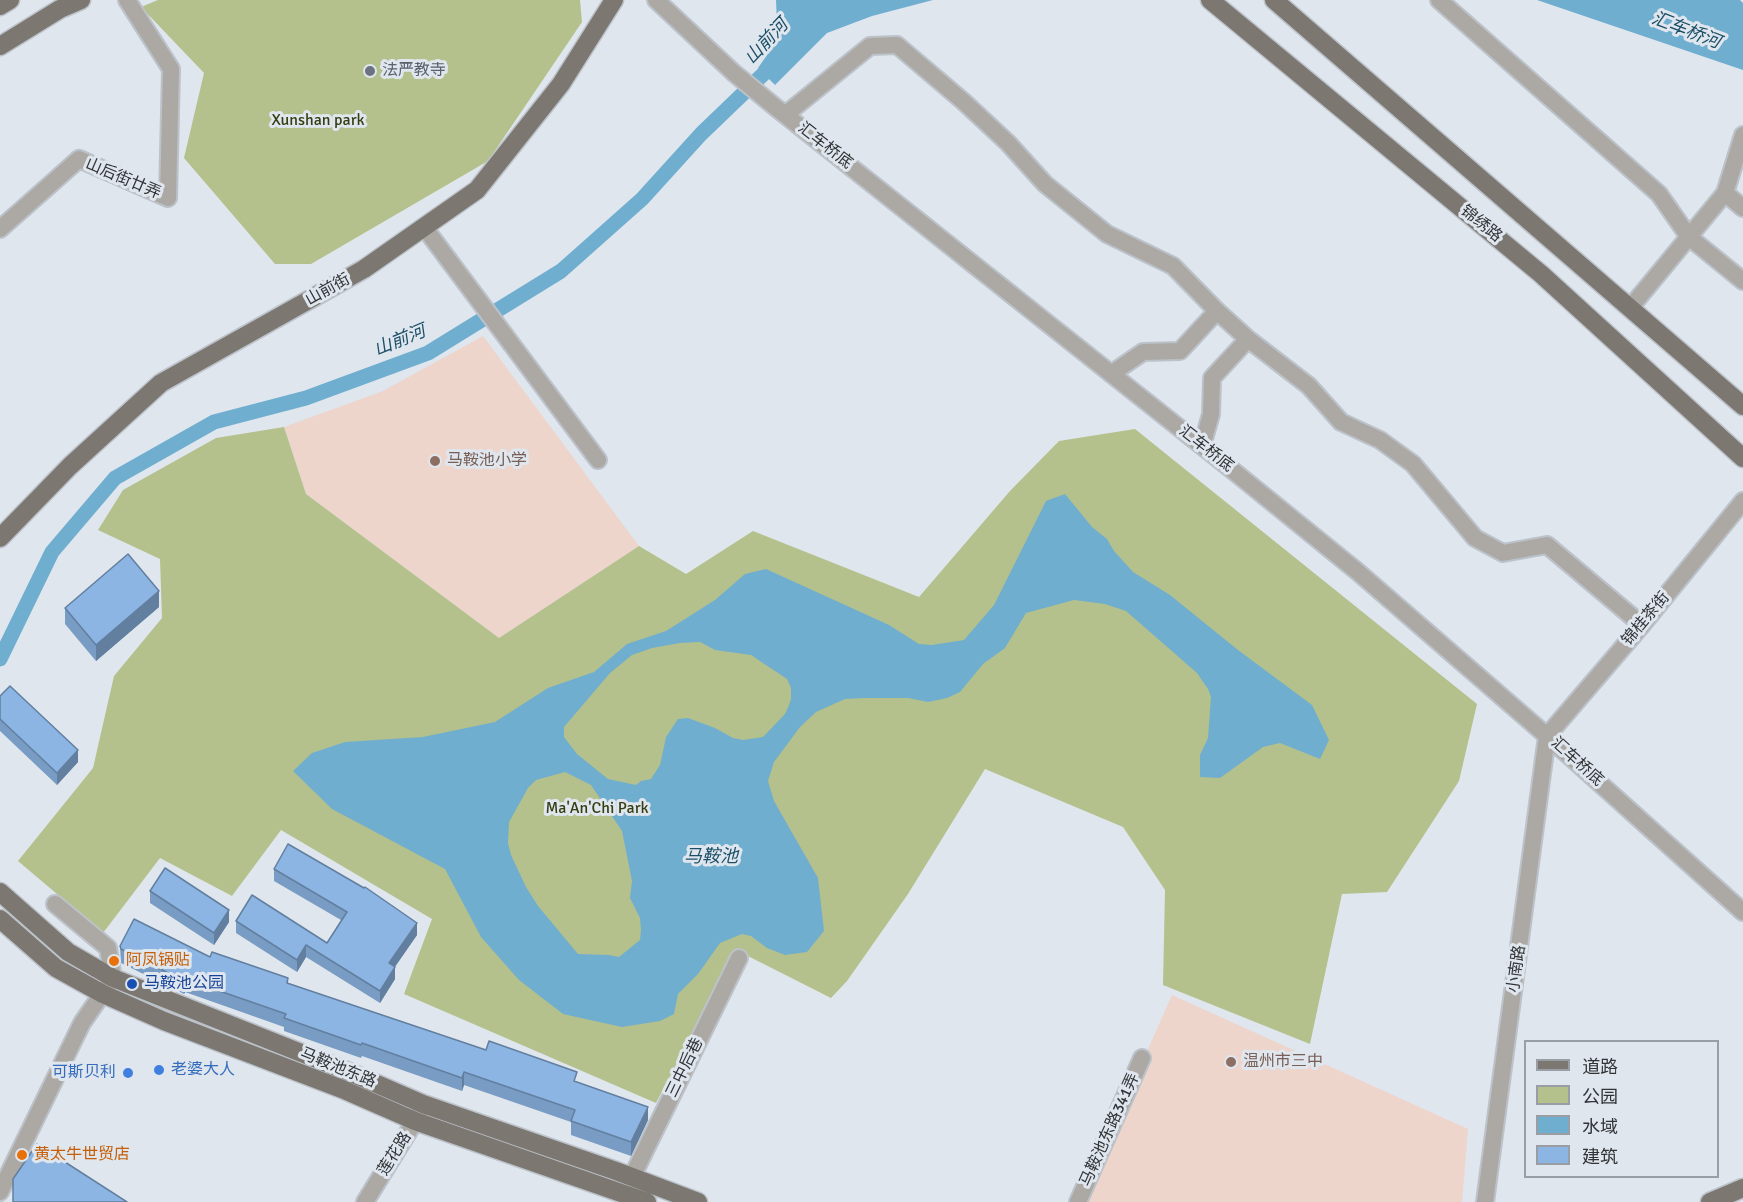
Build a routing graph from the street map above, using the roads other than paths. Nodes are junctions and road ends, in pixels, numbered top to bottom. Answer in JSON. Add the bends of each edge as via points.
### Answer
{"nodes":[{"id":1,"x":10,"y":0,"type":"edge"},
{"id":2,"x":81,"y":0,"type":"edge"},
{"id":3,"x":127,"y":0,"type":"edge"},
{"id":4,"x":614,"y":0,"type":"edge"},
{"id":5,"x":656,"y":0,"type":"edge"},
{"id":6,"x":1210,"y":0,"type":"edge"},
{"id":7,"x":1274,"y":0,"type":"edge"},
{"id":8,"x":1439,"y":0,"type":"edge"},
{"id":9,"x":0,"y":6,"type":"edge"},
{"id":10,"x":1,"y":45,"type":"edge"},
{"id":11,"x":780,"y":110,"type":"junction"},
{"id":12,"x":1743,"y":135,"type":"edge"},
{"id":13,"x":1725,"y":193,"type":"junction"},
{"id":14,"x":1743,"y":208,"type":"edge"},
{"id":15,"x":424,"y":227,"type":"junction"},
{"id":16,"x":0,"y":229,"type":"edge"},
{"id":17,"x":1689,"y":237,"type":"junction"},
{"id":18,"x":1743,"y":281,"type":"edge"},
{"id":19,"x":1630,"y":308,"type":"junction"},
{"id":20,"x":1217,"y":311,"type":"junction"},
{"id":21,"x":1248,"y":339,"type":"junction"},
{"id":22,"x":1111,"y":374,"type":"junction"},
{"id":23,"x":1743,"y":406,"type":"edge"},
{"id":24,"x":1202,"y":446,"type":"junction"},
{"id":25,"x":1743,"y":458,"type":"edge"},
{"id":26,"x":598,"y":460,"type":"dead end"},
{"id":27,"x":1743,"y":501,"type":"edge"},
{"id":28,"x":0,"y":538,"type":"edge"},
{"id":29,"x":1642,"y":625,"type":"junction"},
{"id":30,"x":1547,"y":736,"type":"junction"},
{"id":31,"x":0,"y":892,"type":"edge"},
{"id":32,"x":55,"y":904,"type":"dead end"},
{"id":33,"x":1743,"y":912,"type":"edge"},
{"id":34,"x":0,"y":919,"type":"edge"},
{"id":35,"x":739,"y":958,"type":"dead end"},
{"id":36,"x":113,"y":978,"type":"junction"},
{"id":37,"x":103,"y":994,"type":"junction"},
{"id":38,"x":1142,"y":1058,"type":"dead end"},
{"id":39,"x":423,"y":1104,"type":"junction"},
{"id":40,"x":415,"y":1121,"type":"junction"},
{"id":41,"x":632,"y":1177,"type":"junction"},
{"id":42,"x":1743,"y":1188,"type":"edge"},
{"id":43,"x":0,"y":1192,"type":"edge"},
{"id":44,"x":364,"y":1202,"type":"edge"},
{"id":45,"x":647,"y":1202,"type":"edge"},
{"id":46,"x":698,"y":1202,"type":"edge"},
{"id":47,"x":1078,"y":1202,"type":"edge"},
{"id":48,"x":1485,"y":1202,"type":"edge"},
{"id":49,"x":1710,"y":1202,"type":"edge"}],
"edges":[{"from":1,"to":9,"type":"main road"},
{"from":2,"to":10,"type":"main road"},
{"from":3,"to":16,"type":"street","name":"山后街廿弄","via":[[171,69],[168,198],[79,159]]},
{"from":4,"to":15,"type":"main road","name":"山前街","via":[[561,84],[477,190]]},
{"from":5,"to":11,"type":"street","name":"汇车桥底"},
{"from":6,"to":25,"type":"main road","name":"锦绣路","via":[[1541,274]]},
{"from":7,"to":19,"type":"main road","name":"锦绣路"},
{"from":8,"to":17,"type":"street","via":[[1659,194]]},
{"from":11,"to":20,"type":"street","via":[[870,46],[897,45],[1008,143],[1045,184],[1107,234],[1173,266]]},
{"from":11,"to":22,"type":"street","name":"汇车桥底"},
{"from":12,"to":13,"type":"street"},
{"from":13,"to":14,"type":"street"},
{"from":13,"to":17,"type":"street"},
{"from":15,"to":26,"type":"street"},
{"from":15,"to":28,"type":"main road","name":"山前街","via":[[364,269],[161,383],[70,466]]},
{"from":17,"to":18,"type":"street"},
{"from":17,"to":19,"type":"street"},
{"from":19,"to":23,"type":"main road","name":"锦绣路"},
{"from":20,"to":21,"type":"street"},
{"from":20,"to":22,"type":"street","via":[[1180,351],[1143,352]]},
{"from":21,"to":24,"type":"street","via":[[1212,378],[1210,414]]},
{"from":21,"to":29,"type":"street","via":[[1309,386],[1341,422],[1380,440],[1413,464],[1475,538],[1503,553],[1547,545]]},
{"from":22,"to":24,"type":"street","name":"汇车桥底"},
{"from":24,"to":30,"type":"street","name":"汇车桥底","via":[[1358,572]]},
{"from":27,"to":29,"type":"street","name":"锦桂茶街"},
{"from":29,"to":30,"type":"street","name":"锦桂茶街"},
{"from":30,"to":33,"type":"street","name":"汇车桥底"},
{"from":30,"to":48,"type":"street","name":"小南路"},
{"from":31,"to":36,"type":"main road","name":"马鞍池东路","via":[[68,952]]},
{"from":32,"to":36,"type":"street","via":[[108,948]]},
{"from":34,"to":37,"type":"main road","name":"马鞍池东路","via":[[56,968]]},
{"from":35,"to":41,"type":"street","name":"三中后巷"},
{"from":36,"to":37,"type":"street"},
{"from":36,"to":39,"type":"main road","name":"马鞍池东路"},
{"from":37,"to":40,"type":"main road","name":"马鞍池东路"},
{"from":37,"to":43,"type":"street","via":[[82,1023]]},
{"from":38,"to":47,"type":"street","name":"马鞍池东路341弄"},
{"from":39,"to":40,"type":"street","name":"莲花路"},
{"from":39,"to":41,"type":"main road","name":"马鞍池东路"},
{"from":40,"to":44,"type":"street","name":"莲花路"},
{"from":40,"to":45,"type":"main road","name":"马鞍池东路"},
{"from":41,"to":46,"type":"main road","name":"马鞍池东路"},
{"from":42,"to":49,"type":"main road"}]}
